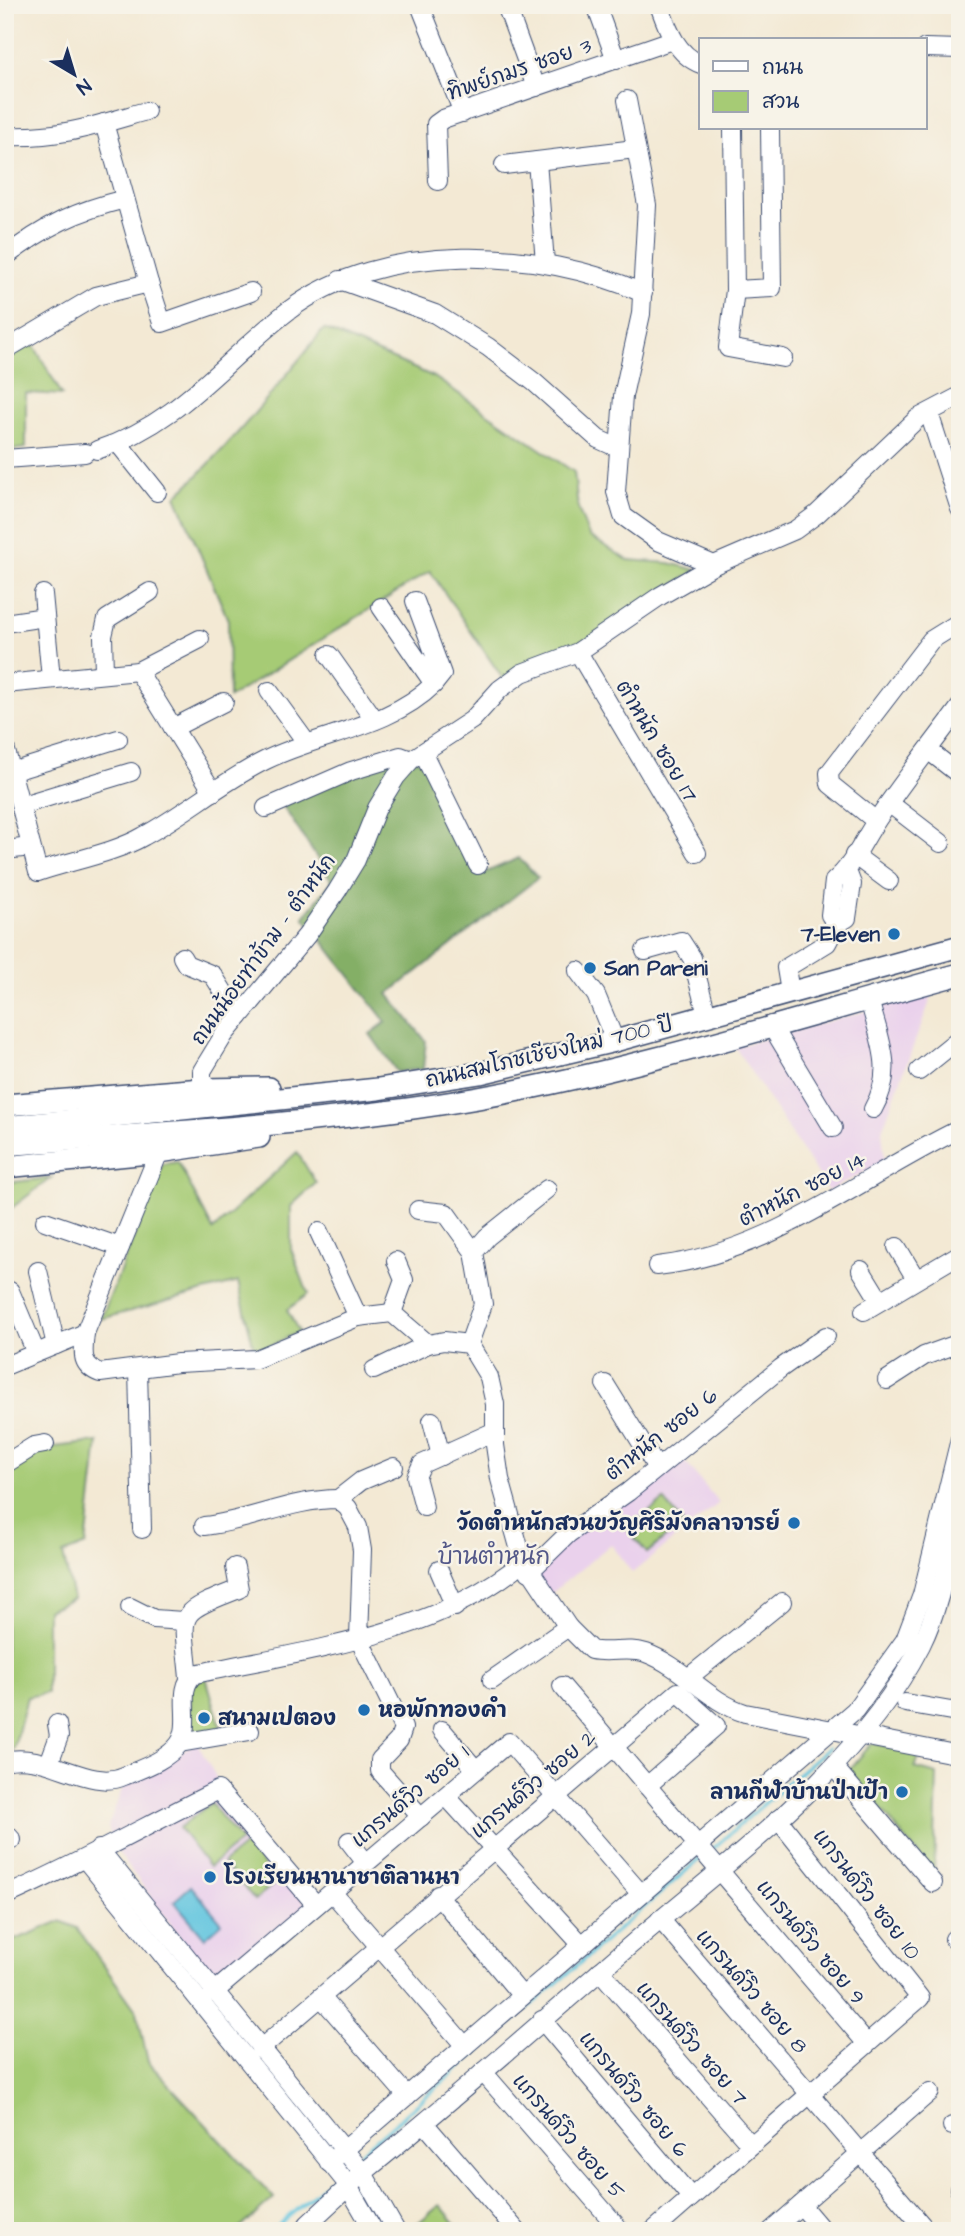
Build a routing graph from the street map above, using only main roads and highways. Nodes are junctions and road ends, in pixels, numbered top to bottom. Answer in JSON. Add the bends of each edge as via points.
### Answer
{"nodes":[{"id":1,"x":960,"y":946,"type":"edge"},
{"id":2,"x":960,"y":974,"type":"edge"},
{"id":3,"x":304,"y":1097,"type":"junction"},
{"id":4,"x":5,"y":1105,"type":"edge"},
{"id":5,"x":306,"y":1121,"type":"junction"},
{"id":6,"x":5,"y":1126,"type":"edge"},
{"id":7,"x":5,"y":1145,"type":"edge"},
{"id":8,"x":5,"y":1167,"type":"edge"}],
"edges":[{"from":1,"to":3,"type":"main road","name":"ถนนสมโภชเชียงใหม่ 700 ปี","via":[[615,1041],[480,1073]]},
{"from":2,"to":5,"type":"main road","name":"ถนนสมโภชเชียงใหม่ 700 ปี","via":[[627,1064],[493,1095]]},
{"from":3,"to":4,"type":"main road","via":[[278,1088],[202,1089]]},
{"from":3,"to":6,"type":"main road","name":"ถนนสมโภชเชียงใหม่ 700 ปี"},
{"from":5,"to":7,"type":"main road","name":"ถนนสมโภชเชียงใหม่ 700 ปี"},
{"from":5,"to":8,"type":"main road","via":[[279,1134],[159,1152]]}]}
